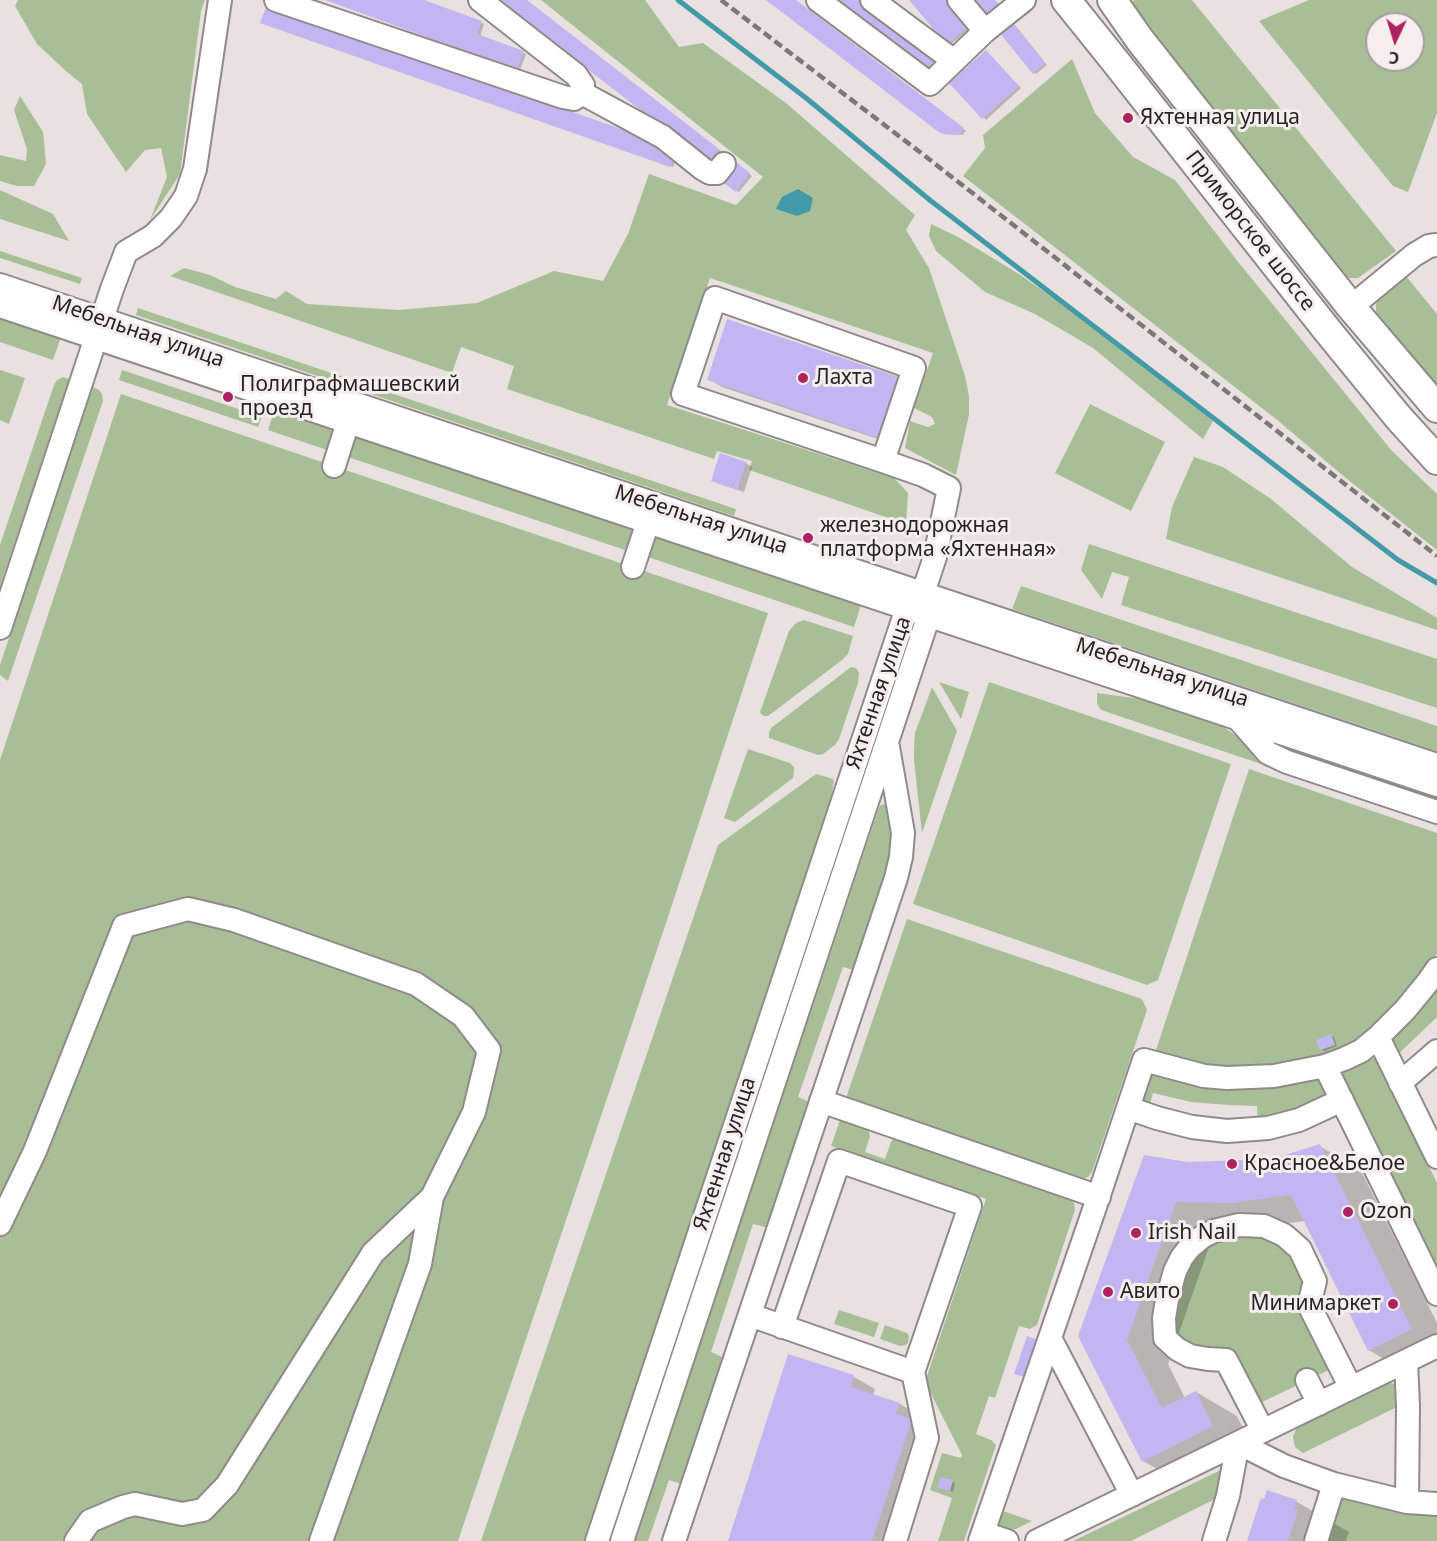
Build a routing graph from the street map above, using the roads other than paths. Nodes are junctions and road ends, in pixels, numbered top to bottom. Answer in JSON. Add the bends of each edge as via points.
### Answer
{"nodes":[{"id":1,"x":220,"y":0,"type":"edge"},
{"id":2,"x":279,"y":0,"type":"edge"},
{"id":3,"x":818,"y":0,"type":"edge"},
{"id":4,"x":959,"y":0,"type":"edge"},
{"id":5,"x":1024,"y":0,"type":"edge"},
{"id":6,"x":1066,"y":0,"type":"edge"},
{"id":7,"x":1112,"y":0,"type":"edge"},
{"id":8,"x":475,"y":1,"type":"edge"},
{"id":9,"x":875,"y":1,"type":"edge"},
{"id":10,"x":985,"y":31,"type":"junction"},
{"id":11,"x":954,"y":61,"type":"junction"},
{"id":12,"x":582,"y":93,"type":"junction"},
{"id":13,"x":724,"y":164,"type":"dead end"},
{"id":14,"x":1437,"y":245,"type":"edge"},
{"id":15,"x":0,"y":285,"type":"edge"},
{"id":16,"x":0,"y":306,"type":"edge"},
{"id":17,"x":1351,"y":307,"type":"junction"},
{"id":18,"x":100,"y":329,"type":"junction"},
{"id":19,"x":1437,"y":408,"type":"edge"},
{"id":20,"x":348,"y":422,"type":"junction"},
{"id":21,"x":883,"y":460,"type":"junction"},
{"id":22,"x":1437,"y":460,"type":"edge"},
{"id":23,"x":334,"y":466,"type":"dead end"},
{"id":24,"x":648,"y":522,"type":"junction"},
{"id":25,"x":633,"y":567,"type":"dead end"},
{"id":26,"x":915,"y":601,"type":"junction"},
{"id":27,"x":929,"y":615,"type":"junction"},
{"id":28,"x":0,"y":628,"type":"edge"},
{"id":29,"x":1238,"y":718,"type":"junction"},
{"id":30,"x":888,"y":741,"type":"junction"},
{"id":31,"x":1437,"y":765,"type":"edge"},
{"id":32,"x":1437,"y":785,"type":"edge"},
{"id":33,"x":1437,"y":812,"type":"edge"},
{"id":34,"x":1437,"y":969,"type":"edge"},
{"id":35,"x":1378,"y":1037,"type":"junction"},
{"id":36,"x":1437,"y":1051,"type":"edge"},
{"id":37,"x":1324,"y":1066,"type":"junction"},
{"id":38,"x":1400,"y":1083,"type":"junction"},
{"id":39,"x":1342,"y":1100,"type":"junction"},
{"id":40,"x":821,"y":1101,"type":"junction"},
{"id":41,"x":1128,"y":1108,"type":"junction"},
{"id":42,"x":1437,"y":1157,"type":"edge"},
{"id":43,"x":432,"y":1197,"type":"junction"},
{"id":44,"x":1099,"y":1197,"type":"junction"},
{"id":45,"x":0,"y":1224,"type":"edge"},
{"id":46,"x":1437,"y":1294,"type":"edge"},
{"id":47,"x":750,"y":1315,"type":"junction"},
{"id":48,"x":782,"y":1327,"type":"junction"},
{"id":49,"x":1050,"y":1338,"type":"junction"},
{"id":50,"x":1437,"y":1346,"type":"edge"},
{"id":51,"x":1406,"y":1361,"type":"junction"},
{"id":52,"x":913,"y":1372,"type":"junction"},
{"id":53,"x":1307,"y":1380,"type":"dead end"},
{"id":54,"x":1351,"y":1388,"type":"junction"},
{"id":55,"x":1319,"y":1404,"type":"junction"},
{"id":56,"x":1263,"y":1431,"type":"junction"},
{"id":57,"x":1238,"y":1443,"type":"junction"},
{"id":58,"x":1334,"y":1484,"type":"junction"},
{"id":59,"x":1132,"y":1495,"type":"junction"},
{"id":60,"x":1407,"y":1502,"type":"junction"},
{"id":61,"x":1437,"y":1504,"type":"edge"},
{"id":62,"x":981,"y":1537,"type":"edge"},
{"id":63,"x":76,"y":1541,"type":"edge"},
{"id":64,"x":321,"y":1541,"type":"edge"},
{"id":65,"x":597,"y":1541,"type":"edge"},
{"id":66,"x":622,"y":1541,"type":"edge"},
{"id":67,"x":674,"y":1541,"type":"edge"},
{"id":68,"x":895,"y":1541,"type":"edge"},
{"id":69,"x":1007,"y":1541,"type":"edge"},
{"id":70,"x":1037,"y":1541,"type":"edge"},
{"id":71,"x":1214,"y":1541,"type":"edge"},
{"id":72,"x":1316,"y":1541,"type":"edge"}],
"edges":[{"from":1,"to":18,"type":"street","via":[[195,169],[186,196],[171,219],[153,236],[126,252]]},
{"from":2,"to":12,"type":"street","via":[[563,97],[574,99]]},
{"from":3,"to":11,"type":"street","via":[[930,84]]},
{"from":4,"to":10,"type":"street"},
{"from":5,"to":10,"type":"street"},
{"from":6,"to":22,"type":"main road","name":"Приморское шоссе","via":[[1327,330]]},
{"from":7,"to":17,"type":"main road","name":"Приморское шоссе"},
{"from":8,"to":12,"type":"street","via":[[576,75],[583,85]]},
{"from":9,"to":11,"type":"street"},
{"from":10,"to":11,"type":"street"},
{"from":12,"to":13,"type":"street","via":[[663,137],[710,173],[717,173]]},
{"from":14,"to":17,"type":"street","via":[[1414,255]]},
{"from":15,"to":18,"type":"street","name":"Мебельная улица"},
{"from":16,"to":18,"type":"street","name":"Мебельная улица"},
{"from":17,"to":19,"type":"main road","name":"Приморское шоссе"},
{"from":18,"to":20,"type":"street","name":"Мебельная улица"},
{"from":18,"to":26,"type":"street","name":"Мебельная улица"},
{"from":18,"to":28,"type":"street"},
{"from":20,"to":23,"type":"street"},
{"from":20,"to":24,"type":"street","name":"Мебельная улица"},
{"from":21,"to":21,"type":"street","via":[[683,394],[715,298],[914,368]]},
{"from":21,"to":26,"type":"street","via":[[950,488],[935,557]]},
{"from":24,"to":25,"type":"street"},
{"from":24,"to":26,"type":"street","name":"Мебельная улица"},
{"from":26,"to":27,"type":"street","name":"Яхтенная улица"},
{"from":26,"to":31,"type":"street","name":"Мебельная улица"},
{"from":26,"to":65,"type":"street","name":"Яхтенная улица"},
{"from":27,"to":29,"type":"street","name":"Мебельная улица"},
{"from":27,"to":30,"type":"street","name":"Яхтенная улица"},
{"from":29,"to":32,"type":"street","name":"Мебельная улица"},
{"from":29,"to":33,"type":"street","via":[[1268,753],[1287,762]]},
{"from":30,"to":40,"type":"street","via":[[903,833],[901,857]]},
{"from":30,"to":66,"type":"street","name":"Яхтенная улица"},
{"from":34,"to":35,"type":"street"},
{"from":35,"to":37,"type":"street","via":[[1360,1051]]},
{"from":35,"to":38,"type":"street"},
{"from":36,"to":38,"type":"street"},
{"from":37,"to":39,"type":"street"},
{"from":37,"to":41,"type":"street","via":[[1274,1076],[1227,1078],[1144,1060]]},
{"from":38,"to":42,"type":"street"},
{"from":39,"to":41,"type":"street","via":[[1299,1120],[1268,1128],[1227,1131],[1192,1127]]},
{"from":39,"to":46,"type":"street"},
{"from":40,"to":44,"type":"street"},
{"from":40,"to":47,"type":"street"},
{"from":41,"to":44,"type":"street"},
{"from":43,"to":45,"type":"street","via":[[474,1112],[489,1050],[463,1016],[416,984],[234,920],[188,909],[124,926],[35,1151]]},
{"from":43,"to":63,"type":"street","via":[[373,1253],[227,1485],[203,1510],[182,1514],[135,1504],[90,1521]]},
{"from":43,"to":64,"type":"street","via":[[420,1264]]},
{"from":44,"to":49,"type":"street"},
{"from":47,"to":48,"type":"street"},
{"from":47,"to":67,"type":"street"},
{"from":48,"to":52,"type":"street"},
{"from":48,"to":52,"type":"street","via":[[839,1161],[970,1206]]},
{"from":49,"to":59,"type":"street"},
{"from":49,"to":62,"type":"street"},
{"from":50,"to":51,"type":"street"},
{"from":51,"to":54,"type":"street"},
{"from":51,"to":60,"type":"street"},
{"from":52,"to":68,"type":"street","via":[[927,1438]]},
{"from":53,"to":55,"type":"street"},
{"from":54,"to":55,"type":"street"},
{"from":54,"to":56,"type":"street","via":[[1309,1305],[1314,1281],[1300,1249],[1284,1235],[1264,1226],[1239,1225],[1214,1231],[1190,1247],[1175,1271],[1164,1318],[1165,1338],[1190,1356],[1226,1359]]},
{"from":55,"to":56,"type":"street"},
{"from":56,"to":57,"type":"street"},
{"from":57,"to":58,"type":"street","via":[[1284,1467]]},
{"from":57,"to":59,"type":"street"},
{"from":57,"to":71,"type":"street"},
{"from":58,"to":60,"type":"street"},
{"from":58,"to":72,"type":"street"},
{"from":59,"to":70,"type":"street"},
{"from":60,"to":61,"type":"street"},
{"from":62,"to":69,"type":"street"}]}
